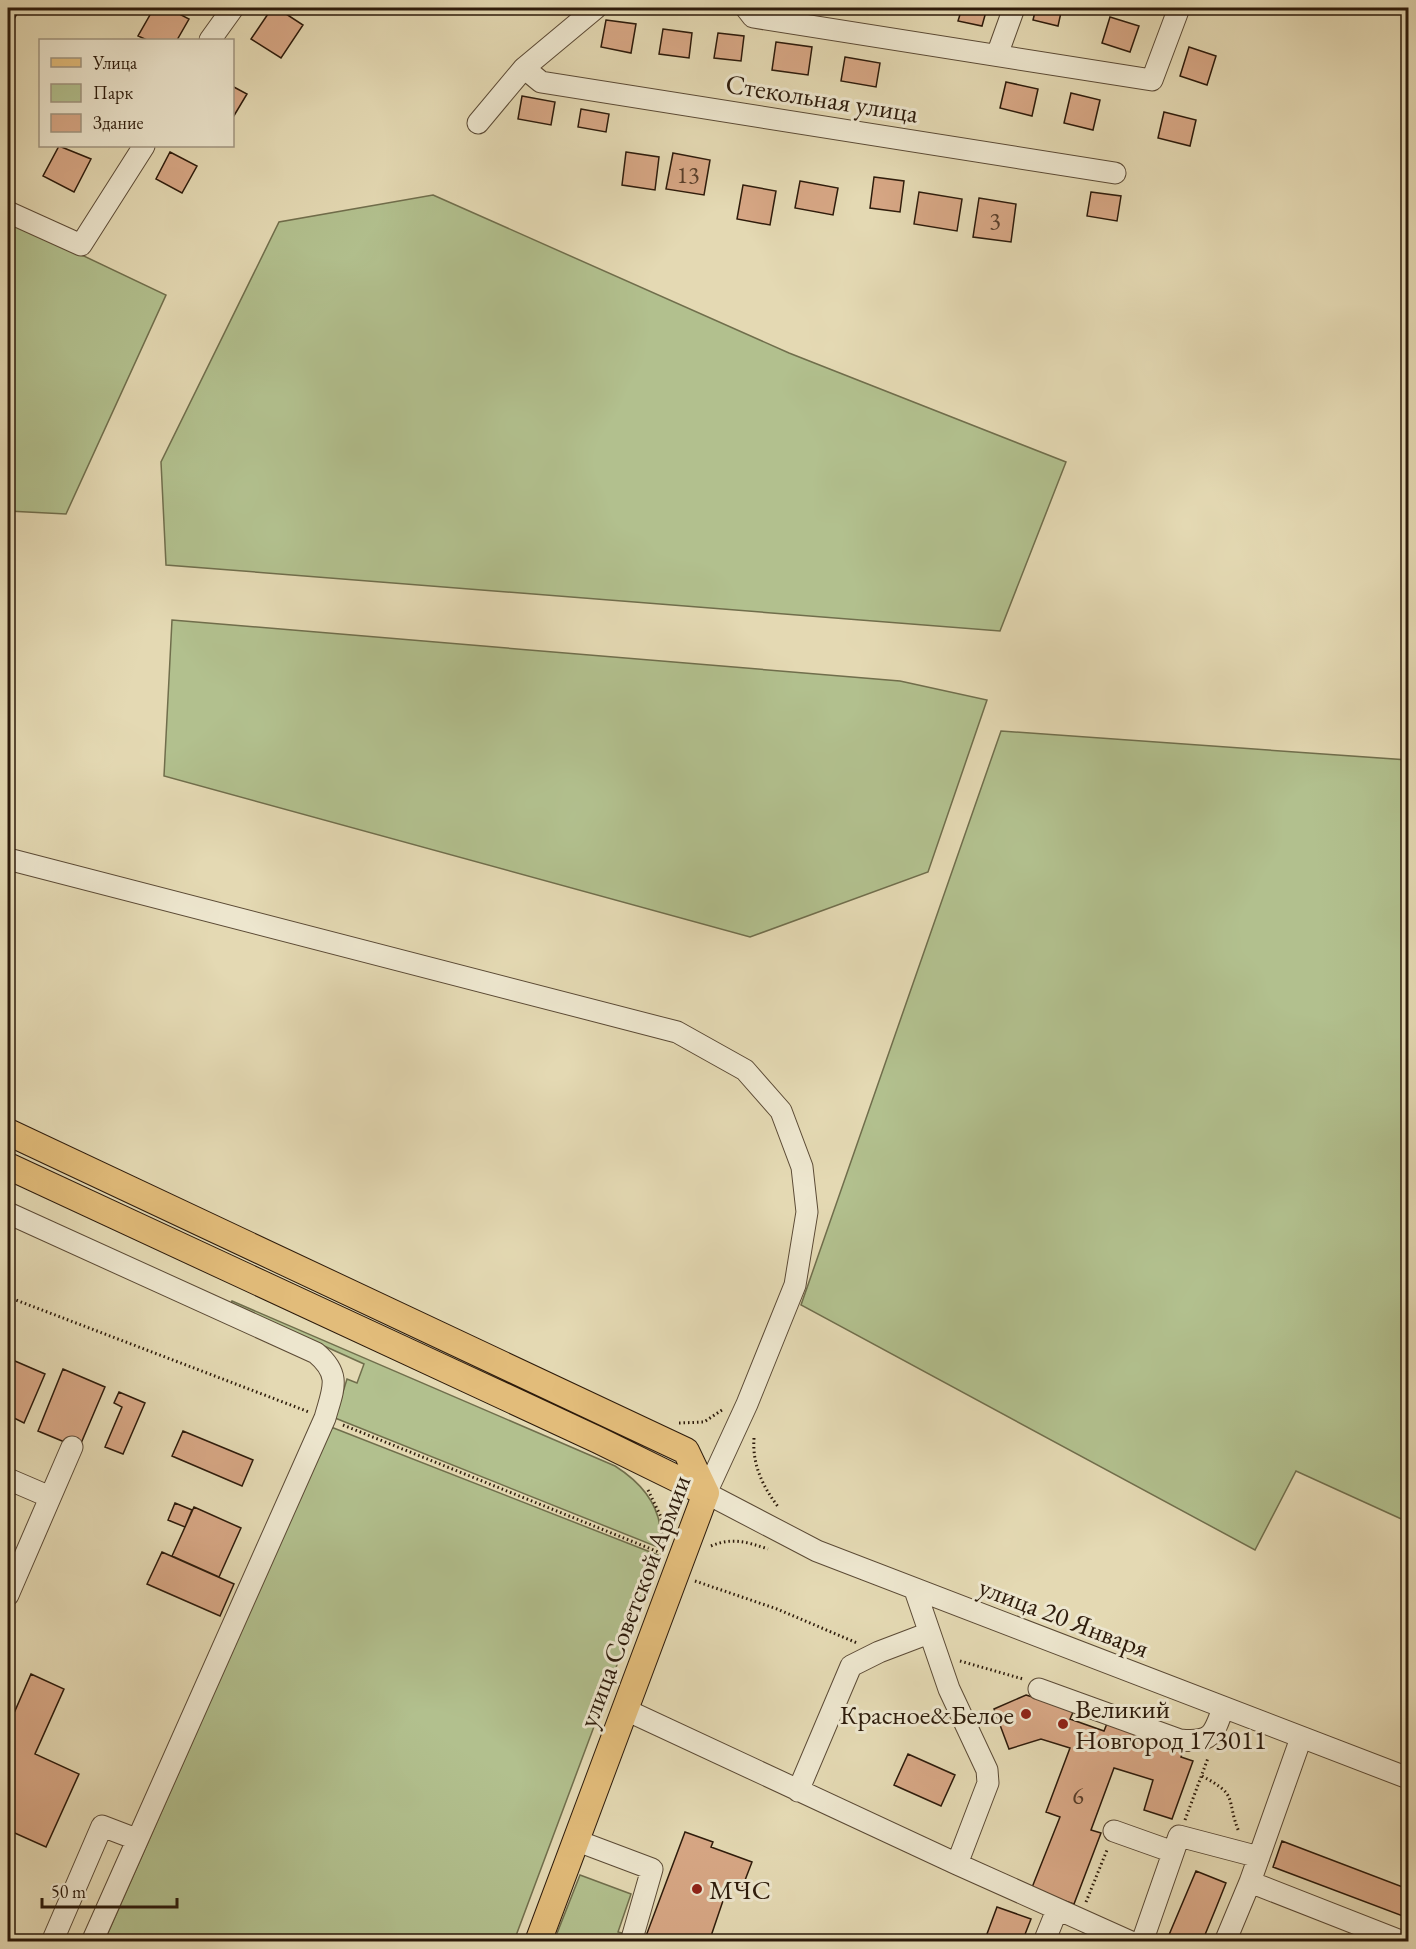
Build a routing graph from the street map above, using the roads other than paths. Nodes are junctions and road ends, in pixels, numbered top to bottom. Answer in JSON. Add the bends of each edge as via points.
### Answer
{"nodes":[{"id":1,"x":233,"y":8,"type":"edge"},
{"id":2,"x":596,"y":8,"type":"edge"},
{"id":3,"x":746,"y":8,"type":"edge"},
{"id":4,"x":1014,"y":8,"type":"edge"},
{"id":5,"x":1179,"y":8,"type":"edge"},
{"id":6,"x":211,"y":39,"type":"edge"},
{"id":7,"x":997,"y":55,"type":"junction"},
{"id":8,"x":524,"y":68,"type":"junction"},
{"id":9,"x":478,"y":123,"type":"dead end"},
{"id":10,"x":143,"y":147,"type":"edge"},
{"id":11,"x":1115,"y":173,"type":"dead end"},
{"id":12,"x":10,"y":219,"type":"edge"},
{"id":13,"x":8,"y":859,"type":"edge"},
{"id":14,"x":8,"y":1132,"type":"edge"},
{"id":15,"x":8,"y":1166,"type":"edge"},
{"id":16,"x":8,"y":1213,"type":"edge"},
{"id":17,"x":72,"y":1447,"type":"dead end"},
{"id":18,"x":8,"y":1479,"type":"edge"},
{"id":19,"x":706,"y":1493,"type":"junction"},
{"id":20,"x":50,"y":1497,"type":"junction"},
{"id":21,"x":915,"y":1590,"type":"junction"},
{"id":22,"x":8,"y":1595,"type":"edge"},
{"id":23,"x":929,"y":1633,"type":"junction"},
{"id":24,"x":1040,"y":1689,"type":"road end"},
{"id":25,"x":1222,"y":1708,"type":"junction"},
{"id":26,"x":624,"y":1709,"type":"junction"},
{"id":27,"x":1301,"y":1738,"type":"junction"},
{"id":28,"x":1408,"y":1778,"type":"edge"},
{"id":29,"x":798,"y":1791,"type":"junction"},
{"id":30,"x":1114,"y":1831,"type":"road end"},
{"id":31,"x":136,"y":1839,"type":"junction"},
{"id":32,"x":575,"y":1840,"type":"junction"},
{"id":33,"x":1176,"y":1844,"type":"junction"},
{"id":34,"x":1259,"y":1857,"type":"junction"},
{"id":35,"x":957,"y":1864,"type":"junction"},
{"id":36,"x":1250,"y":1882,"type":"junction"},
{"id":37,"x":1057,"y":1910,"type":"junction"},
{"id":38,"x":52,"y":1941,"type":"edge"},
{"id":39,"x":92,"y":1941,"type":"edge"},
{"id":40,"x":538,"y":1941,"type":"edge"},
{"id":41,"x":631,"y":1941,"type":"edge"},
{"id":42,"x":1044,"y":1941,"type":"edge"},
{"id":43,"x":1131,"y":1941,"type":"edge"},
{"id":44,"x":1142,"y":1941,"type":"edge"},
{"id":45,"x":1225,"y":1941,"type":"edge"},
{"id":46,"x":1403,"y":1941,"type":"edge"}],
"edges":[{"from":1,"to":6,"type":"street"},
{"from":2,"to":8,"type":"street"},
{"from":3,"to":7,"type":"street","via":[[753,17]]},
{"from":4,"to":7,"type":"street"},
{"from":5,"to":7,"type":"street","via":[[1152,80]]},
{"from":8,"to":9,"type":"street"},
{"from":8,"to":11,"type":"street","name":"Стекольная улица","via":[[541,82]]},
{"from":10,"to":12,"type":"street","via":[[81,245]]},
{"from":13,"to":19,"type":"street","name":"улица Советской Армии","via":[[677,1032],[745,1070],[781,1111],[802,1167],[807,1212],[795,1285]]},
{"from":14,"to":19,"type":"main road","via":[[686,1451]]},
{"from":15,"to":19,"type":"main road"},
{"from":16,"to":31,"type":"street","via":[[316,1353],[334,1374],[325,1418]]},
{"from":17,"to":20,"type":"street"},
{"from":18,"to":20,"type":"street"},
{"from":19,"to":21,"type":"street","name":"улица 20 Января","via":[[817,1551]]},
{"from":19,"to":26,"type":"main road","name":"улица Советской Армии","via":[[682,1582]]},
{"from":20,"to":22,"type":"street"},
{"from":21,"to":23,"type":"street"},
{"from":21,"to":25,"type":"street","name":"улица 20 Января"},
{"from":23,"to":29,"type":"street","via":[[851,1666]]},
{"from":23,"to":35,"type":"street","via":[[949,1689],[987,1770],[988,1783]]},
{"from":24,"to":25,"type":"street","via":[[1180,1740],[1205,1739],[1215,1732]]},
{"from":25,"to":27,"type":"street","name":"улица 20 Января"},
{"from":26,"to":29,"type":"street"},
{"from":26,"to":32,"type":"main road","name":"улица Советской Армии"},
{"from":27,"to":28,"type":"street","name":"улица 20 Января"},
{"from":27,"to":34,"type":"street"},
{"from":29,"to":35,"type":"street"},
{"from":30,"to":33,"type":"street"},
{"from":31,"to":38,"type":"street","via":[[102,1826]]},
{"from":31,"to":39,"type":"street"},
{"from":32,"to":40,"type":"main road","name":"улица Советской Армии"},
{"from":32,"to":41,"type":"street","via":[[652,1869]]},
{"from":33,"to":34,"type":"street"},
{"from":33,"to":44,"type":"street"},
{"from":34,"to":36,"type":"street"},
{"from":35,"to":37,"type":"street"},
{"from":36,"to":45,"type":"street"},
{"from":36,"to":46,"type":"street"},
{"from":37,"to":42,"type":"street"},
{"from":37,"to":43,"type":"street"}]}
